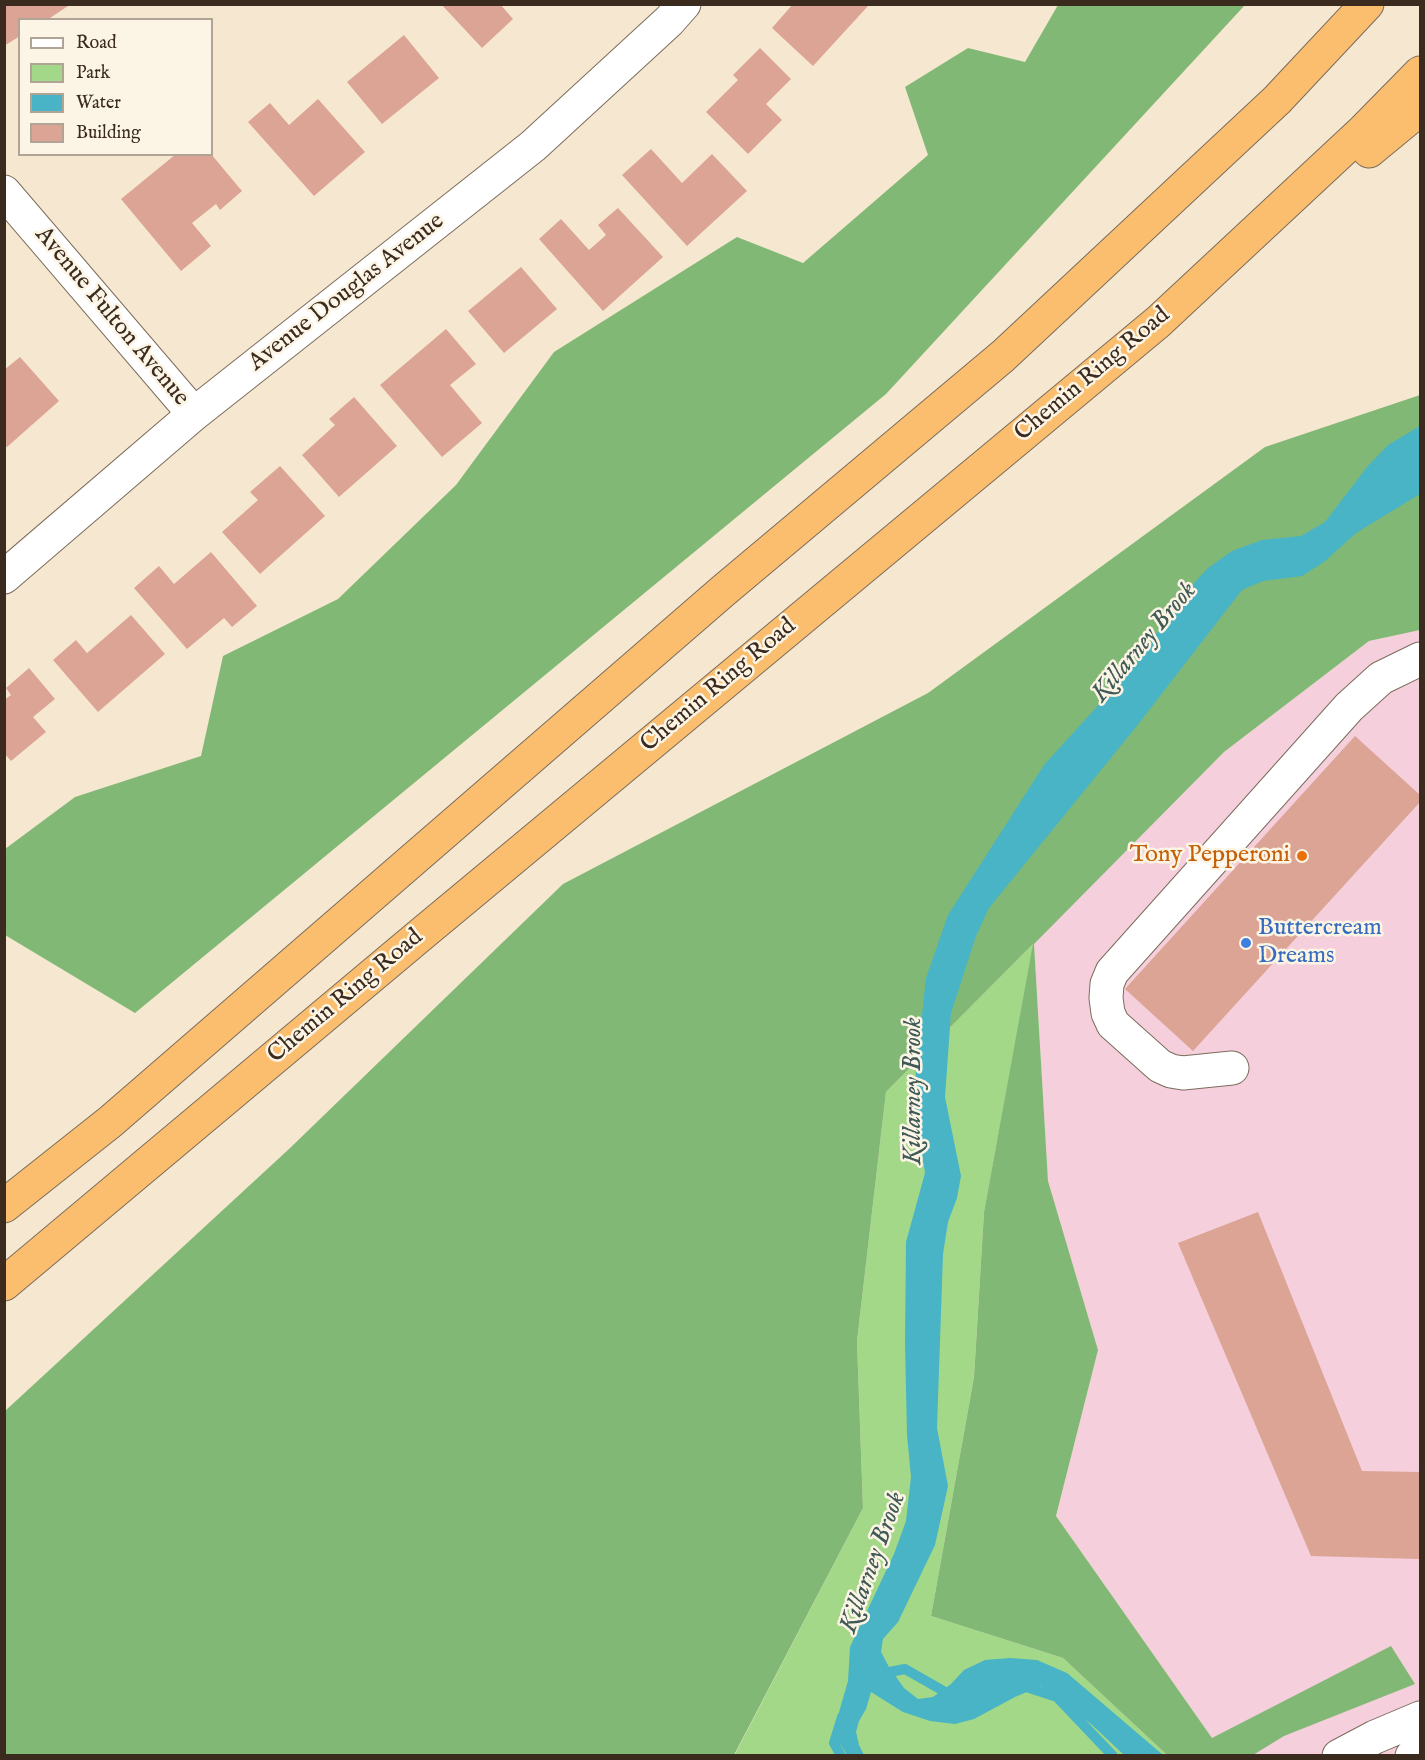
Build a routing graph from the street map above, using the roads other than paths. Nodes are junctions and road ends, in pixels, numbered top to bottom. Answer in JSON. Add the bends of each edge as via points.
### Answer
{"nodes":[{"id":1,"x":684,"y":4,"type":"edge"},
{"id":2,"x":1367,"y":4,"type":"edge"},
{"id":3,"x":1420,"y":73,"type":"edge"},
{"id":4,"x":1420,"y":109,"type":"edge"},
{"id":5,"x":4,"y":192,"type":"edge"},
{"id":6,"x":1158,"y":322,"type":"junction"},
{"id":7,"x":194,"y":414,"type":"junction"},
{"id":8,"x":4,"y":577,"type":"edge"},
{"id":9,"x":1420,"y":659,"type":"edge"},
{"id":10,"x":1232,"y":1068,"type":"dead end"},
{"id":11,"x":4,"y":1206,"type":"edge"},
{"id":12,"x":4,"y":1284,"type":"edge"},
{"id":13,"x":1420,"y":1718,"type":"edge"},
{"id":14,"x":1420,"y":1752,"type":"edge"},
{"id":15,"x":1339,"y":1755,"type":"edge"},
{"id":16,"x":1412,"y":1755,"type":"edge"}],
"edges":[{"from":1,"to":7,"type":"street","name":"Avenue Douglas Avenue","via":[[533,146]]},
{"from":2,"to":11,"type":"highway","via":[[1277,100],[1003,356],[723,591],[110,1122]]},
{"from":3,"to":6,"type":"highway","name":"Chemin Ring Road"},
{"from":4,"to":6,"type":"highway"},
{"from":5,"to":7,"type":"street","name":"Avenue Fulton Avenue"},
{"from":6,"to":12,"type":"highway","name":"Chemin Ring Road"},
{"from":7,"to":8,"type":"street","name":"Avenue Douglas Avenue"},
{"from":9,"to":10,"type":"street","via":[[1381,678],[1349,707],[1112,972],[1106,998],[1113,1024],[1160,1066],[1184,1073]]},
{"from":13,"to":15,"type":"street"},
{"from":14,"to":16,"type":"street"}]}
